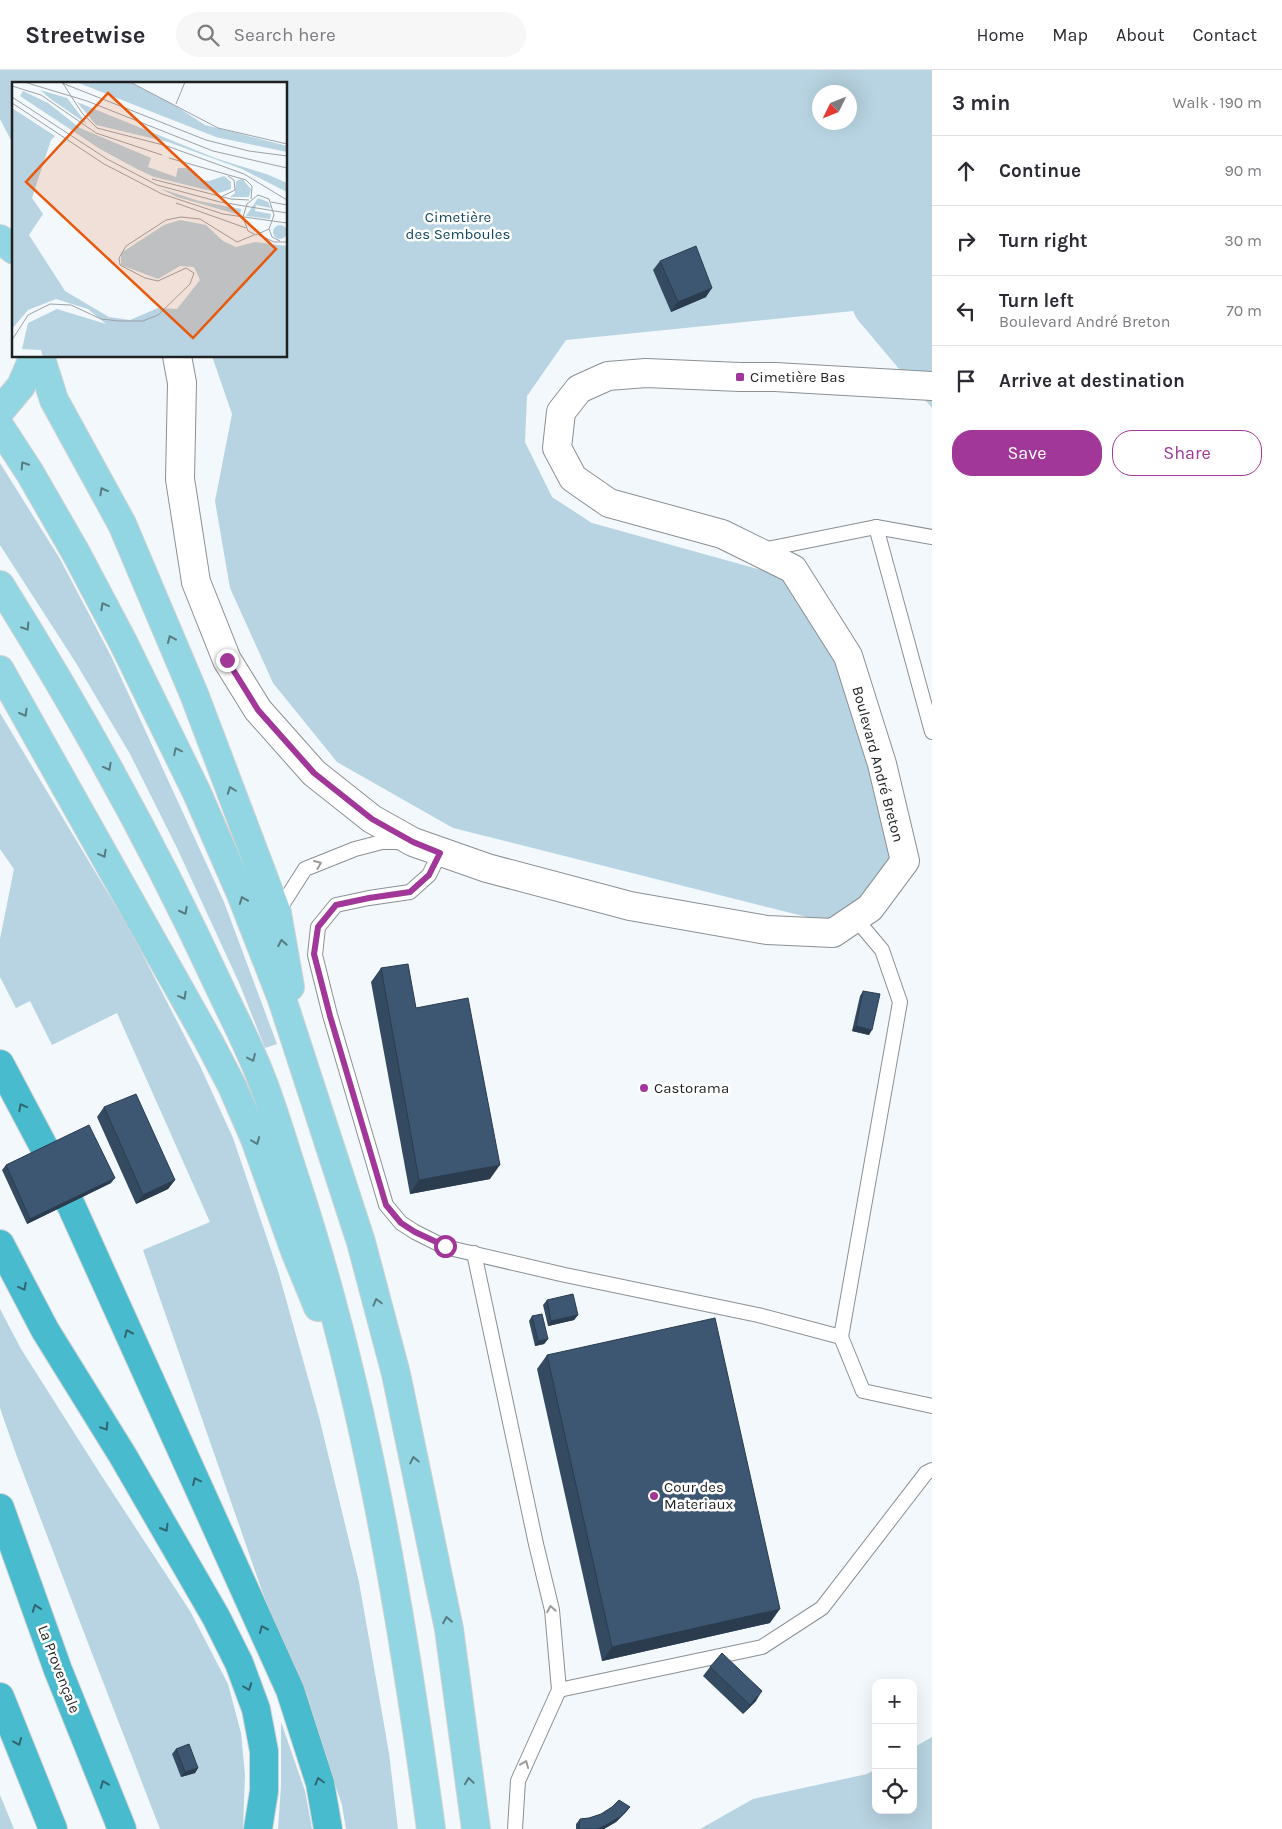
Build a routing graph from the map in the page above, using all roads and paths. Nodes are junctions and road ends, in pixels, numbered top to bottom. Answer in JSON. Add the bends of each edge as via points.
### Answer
{"nodes":[{"id":1,"x":33,"y":358,"type":"edge"},
{"id":2,"x":41,"y":358,"type":"edge"},
{"id":3,"x":177,"y":358,"type":"edge"},
{"id":4,"x":932,"y":386,"type":"edge"},
{"id":5,"x":0,"y":411,"type":"edge"},
{"id":6,"x":0,"y":427,"type":"edge"},
{"id":7,"x":876,"y":527,"type":"junction"},
{"id":8,"x":932,"y":537,"type":"edge"},
{"id":9,"x":761,"y":553,"type":"junction"},
{"id":10,"x":0,"y":586,"type":"edge"},
{"id":11,"x":0,"y":670,"type":"edge"},
{"id":12,"x":932,"y":732,"type":"edge"},
{"id":13,"x":413,"y":842,"type":"junction"},
{"id":14,"x":440,"y":853,"type":"junction"},
{"id":15,"x":277,"y":913,"type":"junction"},
{"id":16,"x":855,"y":918,"type":"junction"},
{"id":17,"x":0,"y":1064,"type":"edge"},
{"id":18,"x":307,"y":1077,"type":"junction"},
{"id":19,"x":45,"y":1149,"type":"edge"},
{"id":20,"x":70,"y":1203,"type":"edge"},
{"id":21,"x":0,"y":1244,"type":"edge"},
{"id":22,"x":474,"y":1253,"type":"junction"},
{"id":23,"x":841,"y":1337,"type":"junction"},
{"id":24,"x":354,"y":1393,"type":"junction"},
{"id":25,"x":932,"y":1406,"type":"edge"},
{"id":26,"x":932,"y":1470,"type":"edge"},
{"id":27,"x":0,"y":1508,"type":"edge"},
{"id":28,"x":559,"y":1690,"type":"junction"},
{"id":29,"x":0,"y":1697,"type":"edge"},
{"id":30,"x":52,"y":1829,"type":"edge"},
{"id":31,"x":122,"y":1829,"type":"edge"},
{"id":32,"x":258,"y":1829,"type":"edge"},
{"id":33,"x":328,"y":1829,"type":"edge"},
{"id":34,"x":431,"y":1829,"type":"edge"},
{"id":35,"x":476,"y":1829,"type":"edge"},
{"id":36,"x":515,"y":1829,"type":"edge"}],
"edges":[{"from":1,"to":5,"type":"main road","via":[[22,386]]},
{"from":15,"to":2,"type":"main road","one_way":true,"via":[[194,694],[122,524],[54,400]]},
{"from":3,"to":13,"type":"street","name":"Boulevard André Breton","via":[[182,383],[180,479],[196,582],[227,660],[258,710],[314,773],[372,819]]},
{"from":4,"to":9,"type":"street","name":"Boulevard André Breton","via":[[646,373],[608,376],[579,389],[561,412],[557,448],[573,478],[609,503],[722,534]]},
{"from":18,"to":6,"type":"main road","one_way":true,"via":[[282,999],[197,793],[81,561]]},
{"from":7,"to":8,"type":"lane"},
{"from":7,"to":9,"type":"lane"},
{"from":7,"to":12,"type":"lane"},
{"from":9,"to":16,"type":"street","name":"Boulevard André Breton","via":[[793,569],[848,656],[882,764],[904,860],[870,908]]},
{"from":10,"to":24,"type":"main road","one_way":true,"via":[[136,815],[260,1075],[318,1250]]},
{"from":11,"to":24,"type":"main road","one_way":true,"via":[[232,1086],[256,1139],[295,1251]]},
{"from":13,"to":14,"type":"street","name":"Boulevard André Breton"},
{"from":15,"to":13,"type":"lane","one_way":true,"via":[[305,869],[355,848],[382,842]]},
{"from":14,"to":16,"type":"street","name":"Boulevard André Breton","via":[[630,906],[767,930],[833,933]]},
{"from":14,"to":22,"type":"lane","via":[[429,875],[410,892],[336,905],[318,927],[314,954],[386,1205],[401,1223],[415,1232],[445,1246]]},
{"from":18,"to":15,"type":"main road","one_way":true},
{"from":16,"to":23,"type":"lane","via":[[882,950],[900,1002]]},
{"from":19,"to":17,"type":"highway","one_way":true},
{"from":35,"to":18,"type":"main road","one_way":true,"via":[[449,1629],[396,1374],[361,1242]]},
{"from":33,"to":20,"type":"highway","one_way":true,"via":[[320,1783],[290,1690]]},
{"from":21,"to":32,"type":"highway","one_way":true,"via":[[45,1330],[123,1456],[239,1663],[256,1709],[264,1751],[264,1791]]},
{"from":22,"to":23,"type":"lane","via":[[758,1315]]},
{"from":28,"to":22,"type":"lane","one_way":true,"via":[[552,1610]]},
{"from":23,"to":25,"type":"lane","via":[[863,1390]]},
{"from":24,"to":34,"type":"main road","via":[[399,1611]]},
{"from":26,"to":28,"type":"lane","via":[[926,1473],[822,1608],[762,1647]]},
{"from":31,"to":27,"type":"highway","name":"La Provençale","one_way":true,"via":[[58,1670]]},
{"from":36,"to":28,"type":"lane","one_way":true,"via":[[518,1781]]},
{"from":29,"to":30,"type":"highway","one_way":true}]}
